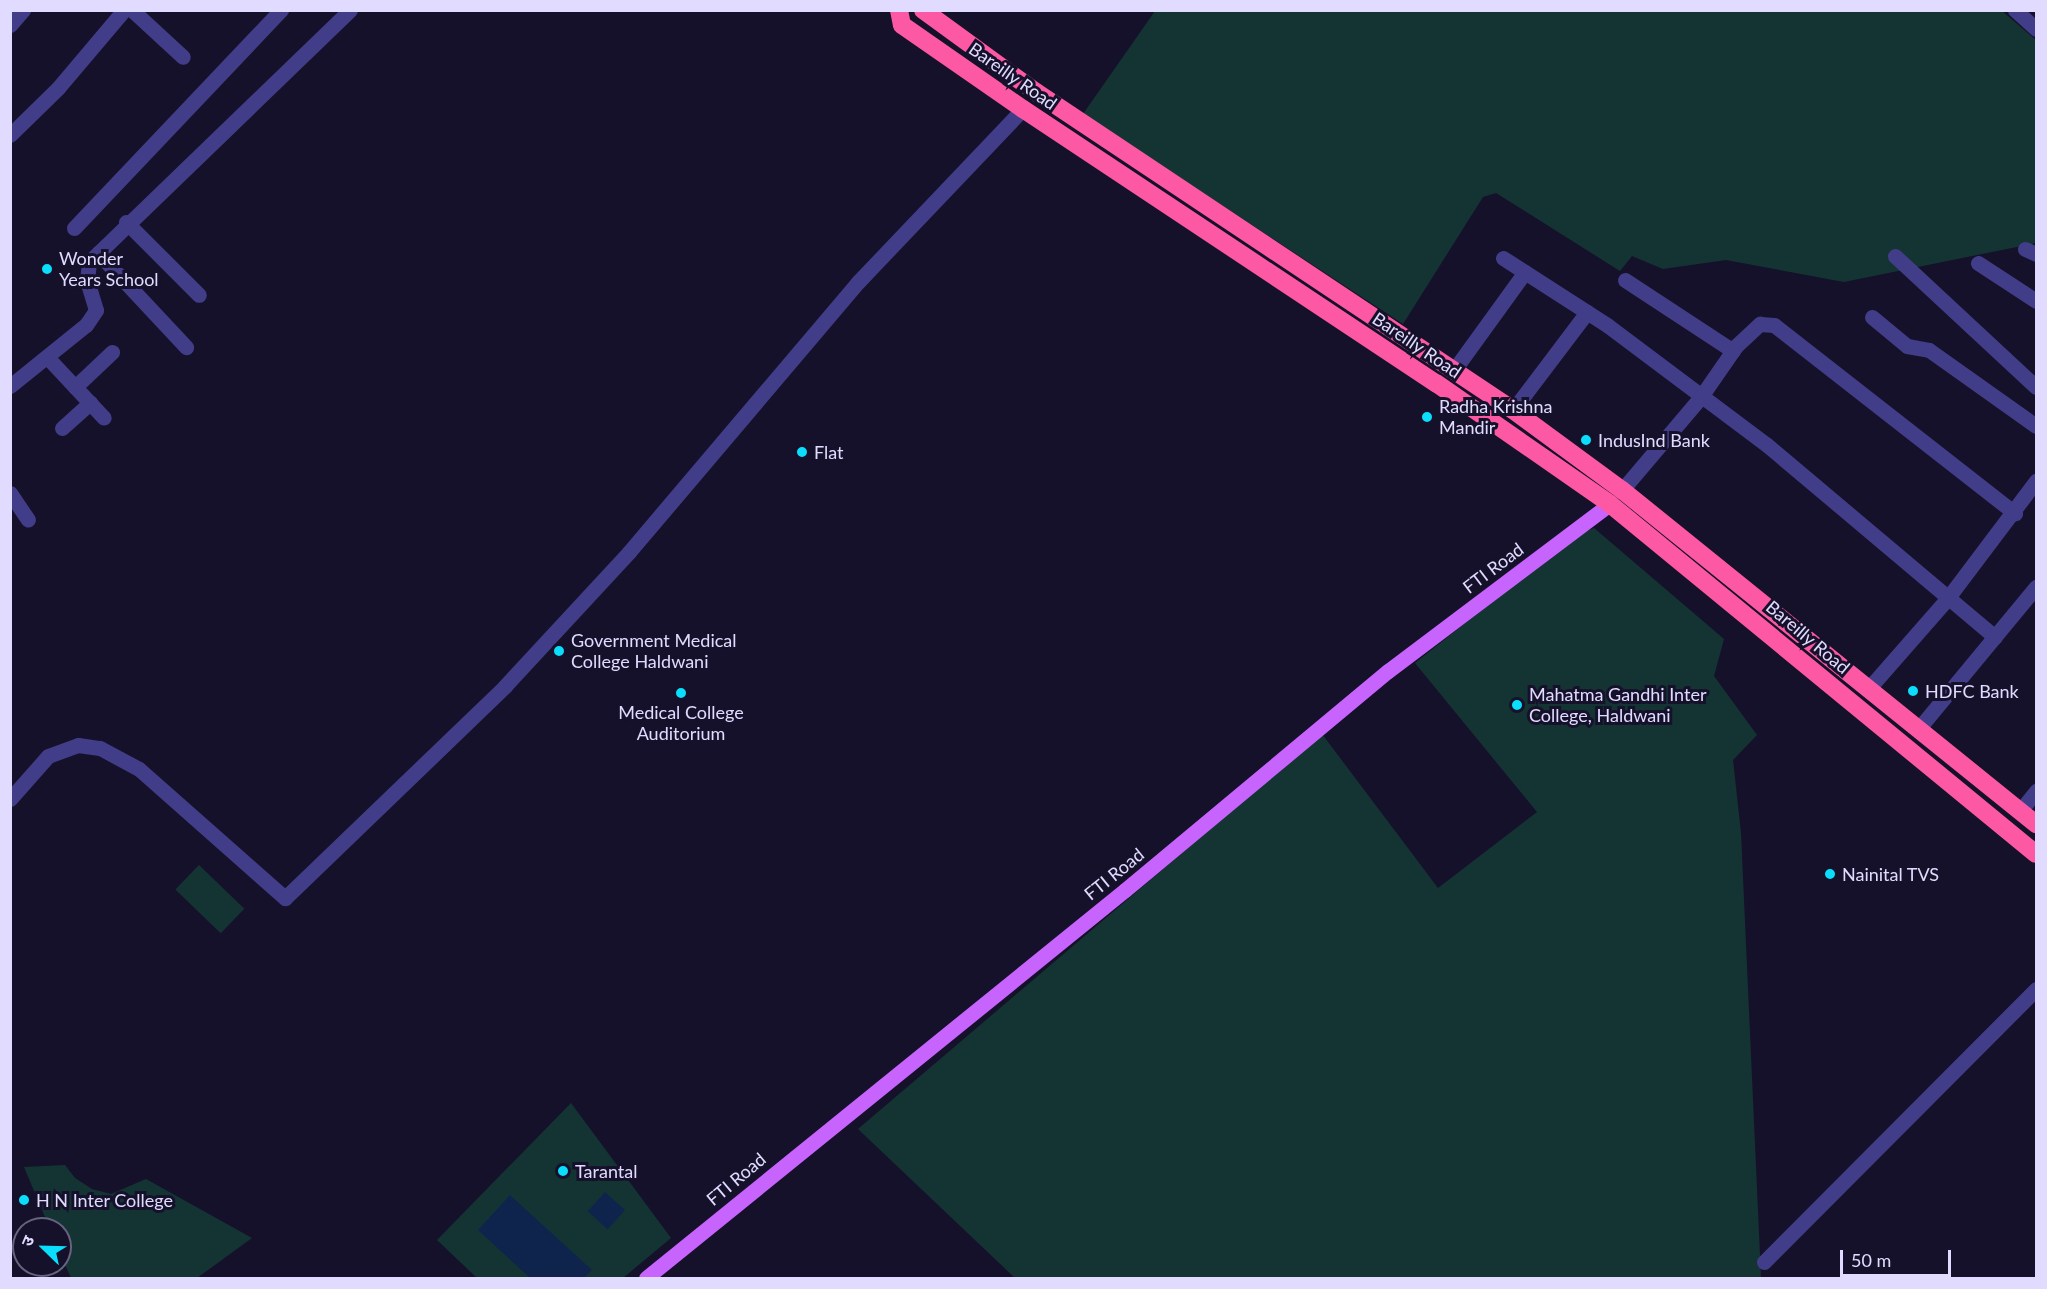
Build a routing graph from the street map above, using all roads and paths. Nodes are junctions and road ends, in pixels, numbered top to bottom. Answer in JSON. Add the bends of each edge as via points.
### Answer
{"nodes":[{"id":1,"x":23,"y":10,"type":"edge"},
{"id":2,"x":132,"y":10,"type":"edge"},
{"id":3,"x":280,"y":10,"type":"edge"},
{"id":4,"x":350,"y":10,"type":"edge"},
{"id":5,"x":899,"y":10,"type":"edge"},
{"id":6,"x":923,"y":10,"type":"edge"},
{"id":7,"x":2015,"y":10,"type":"edge"},
{"id":8,"x":114,"y":14,"type":"edge"},
{"id":9,"x":10,"y":25,"type":"edge"},
{"id":10,"x":2037,"y":29,"type":"edge"},
{"id":11,"x":183,"y":57,"type":"dead end"},
{"id":12,"x":1036,"y":92,"type":"junction"},
{"id":13,"x":1023,"y":109,"type":"junction"},
{"id":14,"x":10,"y":135,"type":"edge"},
{"id":15,"x":126,"y":222,"type":"junction"},
{"id":16,"x":74,"y":228,"type":"dead end"},
{"id":17,"x":98,"y":253,"type":"junction"},
{"id":18,"x":1896,"y":256,"type":"dead end"},
{"id":19,"x":1503,"y":258,"type":"dead end"},
{"id":20,"x":1978,"y":264,"type":"dead end"},
{"id":21,"x":1525,"y":272,"type":"junction"},
{"id":22,"x":1625,"y":280,"type":"dead end"},
{"id":23,"x":199,"y":295,"type":"dead end"},
{"id":24,"x":2037,"y":302,"type":"edge"},
{"id":25,"x":1587,"y":312,"type":"junction"},
{"id":26,"x":1872,"y":317,"type":"dead end"},
{"id":27,"x":186,"y":347,"type":"dead end"},
{"id":28,"x":1733,"y":351,"type":"junction"},
{"id":29,"x":112,"y":352,"type":"dead end"},
{"id":30,"x":47,"y":357,"type":"junction"},
{"id":31,"x":1455,"y":370,"type":"junction"},
{"id":32,"x":2033,"y":378,"type":"edge"},
{"id":33,"x":10,"y":386,"type":"edge"},
{"id":34,"x":75,"y":387,"type":"junction"},
{"id":35,"x":1700,"y":398,"type":"junction"},
{"id":36,"x":90,"y":403,"type":"junction"},
{"id":37,"x":1513,"y":410,"type":"junction"},
{"id":38,"x":104,"y":418,"type":"dead end"},
{"id":39,"x":2037,"y":426,"type":"edge"},
{"id":40,"x":62,"y":428,"type":"dead end"},
{"id":41,"x":2037,"y":481,"type":"edge"},
{"id":42,"x":10,"y":493,"type":"edge"},
{"id":43,"x":1616,"y":497,"type":"junction"},
{"id":44,"x":2031,"y":504,"type":"edge"},
{"id":45,"x":2015,"y":513,"type":"junction"},
{"id":46,"x":28,"y":520,"type":"dead end"},
{"id":47,"x":2037,"y":587,"type":"edge"},
{"id":48,"x":1947,"y":599,"type":"junction"},
{"id":49,"x":1995,"y":637,"type":"junction"},
{"id":50,"x":1870,"y":687,"type":"junction"},
{"id":51,"x":1855,"y":704,"type":"junction"},
{"id":52,"x":1920,"y":727,"type":"junction"},
{"id":53,"x":2037,"y":791,"type":"edge"},
{"id":54,"x":10,"y":799,"type":"edge"},
{"id":55,"x":2020,"y":811,"type":"junction"},
{"id":56,"x":2037,"y":824,"type":"edge"},
{"id":57,"x":2006,"y":830,"type":"junction"},
{"id":58,"x":2037,"y":854,"type":"edge"},
{"id":59,"x":2037,"y":989,"type":"edge"},
{"id":60,"x":1764,"y":1262,"type":"dead end"},
{"id":61,"x":646,"y":1278,"type":"edge"}],
"edges":[{"from":1,"to":9,"type":"street"},
{"from":2,"to":11,"type":"street"},
{"from":3,"to":16,"type":"street"},
{"from":4,"to":15,"type":"street"},
{"from":5,"to":13,"type":"highway","name":"Bareilly Road","via":[[902,25]]},
{"from":6,"to":12,"type":"highway","name":"Bareilly Road"},
{"from":7,"to":10,"type":"street"},
{"from":8,"to":14,"type":"street","via":[[58,88]]},
{"from":12,"to":13,"type":"highway"},
{"from":12,"to":31,"type":"highway","name":"Bareilly Road"},
{"from":13,"to":43,"type":"highway","name":"Bareilly Road"},
{"from":13,"to":54,"type":"street","via":[[858,282],[629,552],[505,686],[285,898],[140,769],[100,748],[78,745],[48,756]]},
{"from":15,"to":17,"type":"street"},
{"from":15,"to":23,"type":"street"},
{"from":17,"to":27,"type":"street"},
{"from":17,"to":30,"type":"street","via":[[89,262],[87,281],[96,310],[86,326]]},
{"from":18,"to":32,"type":"street"},
{"from":19,"to":21,"type":"street"},
{"from":20,"to":24,"type":"street"},
{"from":21,"to":25,"type":"street"},
{"from":21,"to":31,"type":"street"},
{"from":22,"to":28,"type":"street"},
{"from":25,"to":35,"type":"street"},
{"from":25,"to":37,"type":"street"},
{"from":26,"to":39,"type":"street","via":[[1907,346],[1929,350]]},
{"from":28,"to":35,"type":"street"},
{"from":28,"to":45,"type":"street","via":[[1751,329],[1760,324],[1774,325]]},
{"from":29,"to":34,"type":"street"},
{"from":30,"to":33,"type":"street"},
{"from":30,"to":34,"type":"street"},
{"from":31,"to":37,"type":"highway","name":"Bareilly Road"},
{"from":34,"to":36,"type":"street"},
{"from":35,"to":43,"type":"street"},
{"from":35,"to":48,"type":"street","via":[[1767,445]]},
{"from":36,"to":38,"type":"street"},
{"from":36,"to":40,"type":"street"},
{"from":37,"to":43,"type":"highway","name":"Bareilly Road"},
{"from":41,"to":44,"type":"street"},
{"from":42,"to":46,"type":"street"},
{"from":43,"to":50,"type":"highway","name":"Bareilly Road"},
{"from":43,"to":51,"type":"highway","name":"Bareilly Road"},
{"from":43,"to":61,"type":"main road","name":"FTI Road","via":[[1389,671]]},
{"from":44,"to":45,"type":"street"},
{"from":45,"to":48,"type":"street"},
{"from":47,"to":49,"type":"street"},
{"from":48,"to":49,"type":"street"},
{"from":48,"to":50,"type":"street"},
{"from":49,"to":52,"type":"street"},
{"from":50,"to":51,"type":"highway"},
{"from":50,"to":52,"type":"highway","name":"Bareilly Road"},
{"from":51,"to":57,"type":"highway","name":"Bareilly Road"},
{"from":52,"to":55,"type":"highway","name":"Bareilly Road"},
{"from":53,"to":55,"type":"street"},
{"from":55,"to":56,"type":"highway","name":"Bareilly Road"},
{"from":55,"to":57,"type":"highway"},
{"from":57,"to":58,"type":"highway","name":"Bareilly Road"},
{"from":59,"to":60,"type":"street"}]}
